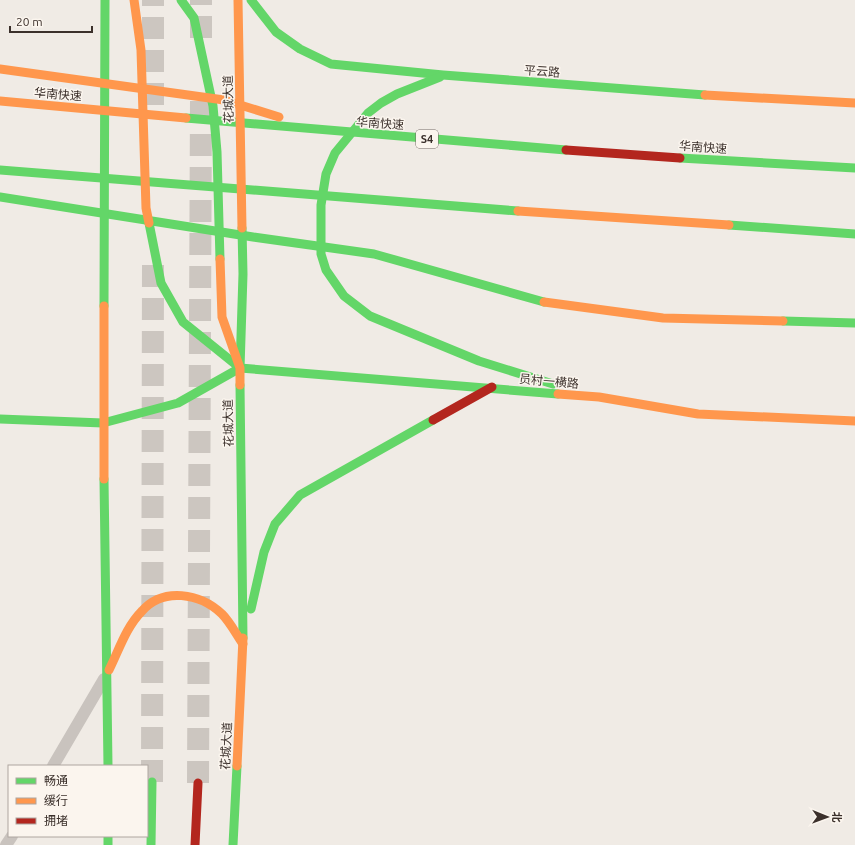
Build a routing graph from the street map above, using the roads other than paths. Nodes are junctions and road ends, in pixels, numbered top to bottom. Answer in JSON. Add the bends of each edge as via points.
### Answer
{"nodes":[{"id":1,"x":106,"y":0,"type":"edge"},
{"id":2,"x":134,"y":0,"type":"edge"},
{"id":3,"x":181,"y":0,"type":"edge"},
{"id":4,"x":238,"y":0,"type":"edge"},
{"id":5,"x":251,"y":0,"type":"edge"},
{"id":6,"x":0,"y":69,"type":"edge"},
{"id":7,"x":443,"y":75,"type":"junction"},
{"id":8,"x":0,"y":101,"type":"edge"},
{"id":9,"x":855,"y":103,"type":"edge"},
{"id":10,"x":326,"y":131,"type":"junction"},
{"id":11,"x":855,"y":168,"type":"edge"},
{"id":12,"x":0,"y":170,"type":"edge"},
{"id":13,"x":0,"y":197,"type":"edge"},
{"id":14,"x":855,"y":234,"type":"edge"},
{"id":15,"x":855,"y":323,"type":"edge"},
{"id":16,"x":240,"y":368,"type":"junction"},
{"id":17,"x":492,"y":388,"type":"junction"},
{"id":18,"x":599,"y":397,"type":"junction"},
{"id":19,"x":0,"y":419,"type":"edge"},
{"id":20,"x":855,"y":420,"type":"edge"},
{"id":21,"x":103,"y":423,"type":"junction"},
{"id":22,"x":243,"y":644,"type":"junction"},
{"id":23,"x":108,"y":673,"type":"junction"},
{"id":24,"x":54,"y":765,"type":"edge"},
{"id":25,"x":108,"y":765,"type":"edge"},
{"id":26,"x":152,"y":782,"type":"tunnel mouth"},
{"id":27,"x":198,"y":783,"type":"tunnel mouth"},
{"id":28,"x":152,"y":845,"type":"edge"},
{"id":29,"x":195,"y":845,"type":"edge"},
{"id":30,"x":233,"y":845,"type":"edge"}],
"edges":[{"from":1,"to":21,"type":"main road"},
{"from":2,"to":16,"type":"main road","via":[[141,50],[146,208],[161,283],[183,322]]},
{"from":3,"to":16,"type":"main road","via":[[194,18],[213,106],[217,152],[222,317]]},
{"from":4,"to":16,"type":"main road","name":"花城大道","via":[[243,274]]},
{"from":5,"to":7,"type":"main road","name":"平云路","via":[[276,32],[300,49],[331,64]]},
{"from":6,"to":10,"type":"main road","via":[[224,100]]},
{"from":7,"to":9,"type":"main road","name":"平云路","via":[[651,92]]},
{"from":7,"to":18,"type":"main road","via":[[381,103],[368,113],[335,153],[326,174],[321,205],[321,254],[326,270],[344,296],[370,316],[479,361]]},
{"from":8,"to":10,"type":"main road","name":"华南快速","number":"S4"},
{"from":10,"to":11,"type":"main road","name":"华南快速","number":"S4","via":[[697,159]]},
{"from":12,"to":14,"type":"main road","via":[[508,211]]},
{"from":13,"to":15,"type":"main road","via":[[374,254],[543,302],[663,318]]},
{"from":16,"to":17,"type":"main road","name":"员村一横路"},
{"from":16,"to":21,"type":"main road","via":[[178,403]]},
{"from":16,"to":22,"type":"main road","name":"花城大道"},
{"from":17,"to":18,"type":"main road","name":"员村一横路"},
{"from":17,"to":22,"type":"main road","via":[[300,495],[275,524],[264,552]]},
{"from":18,"to":20,"type":"main road","name":"员村一横路","via":[[698,414]]},
{"from":19,"to":21,"type":"main road"},
{"from":21,"to":23,"type":"main road"},
{"from":22,"to":23,"type":"main road","via":[[220,613],[202,601],[185,594],[166,595],[149,602],[134,620]]},
{"from":22,"to":30,"type":"main road","name":"花城大道"},
{"from":23,"to":24,"type":"lane"},
{"from":23,"to":25,"type":"main road"},
{"from":26,"to":28,"type":"main road"},
{"from":27,"to":29,"type":"main road"}]}
